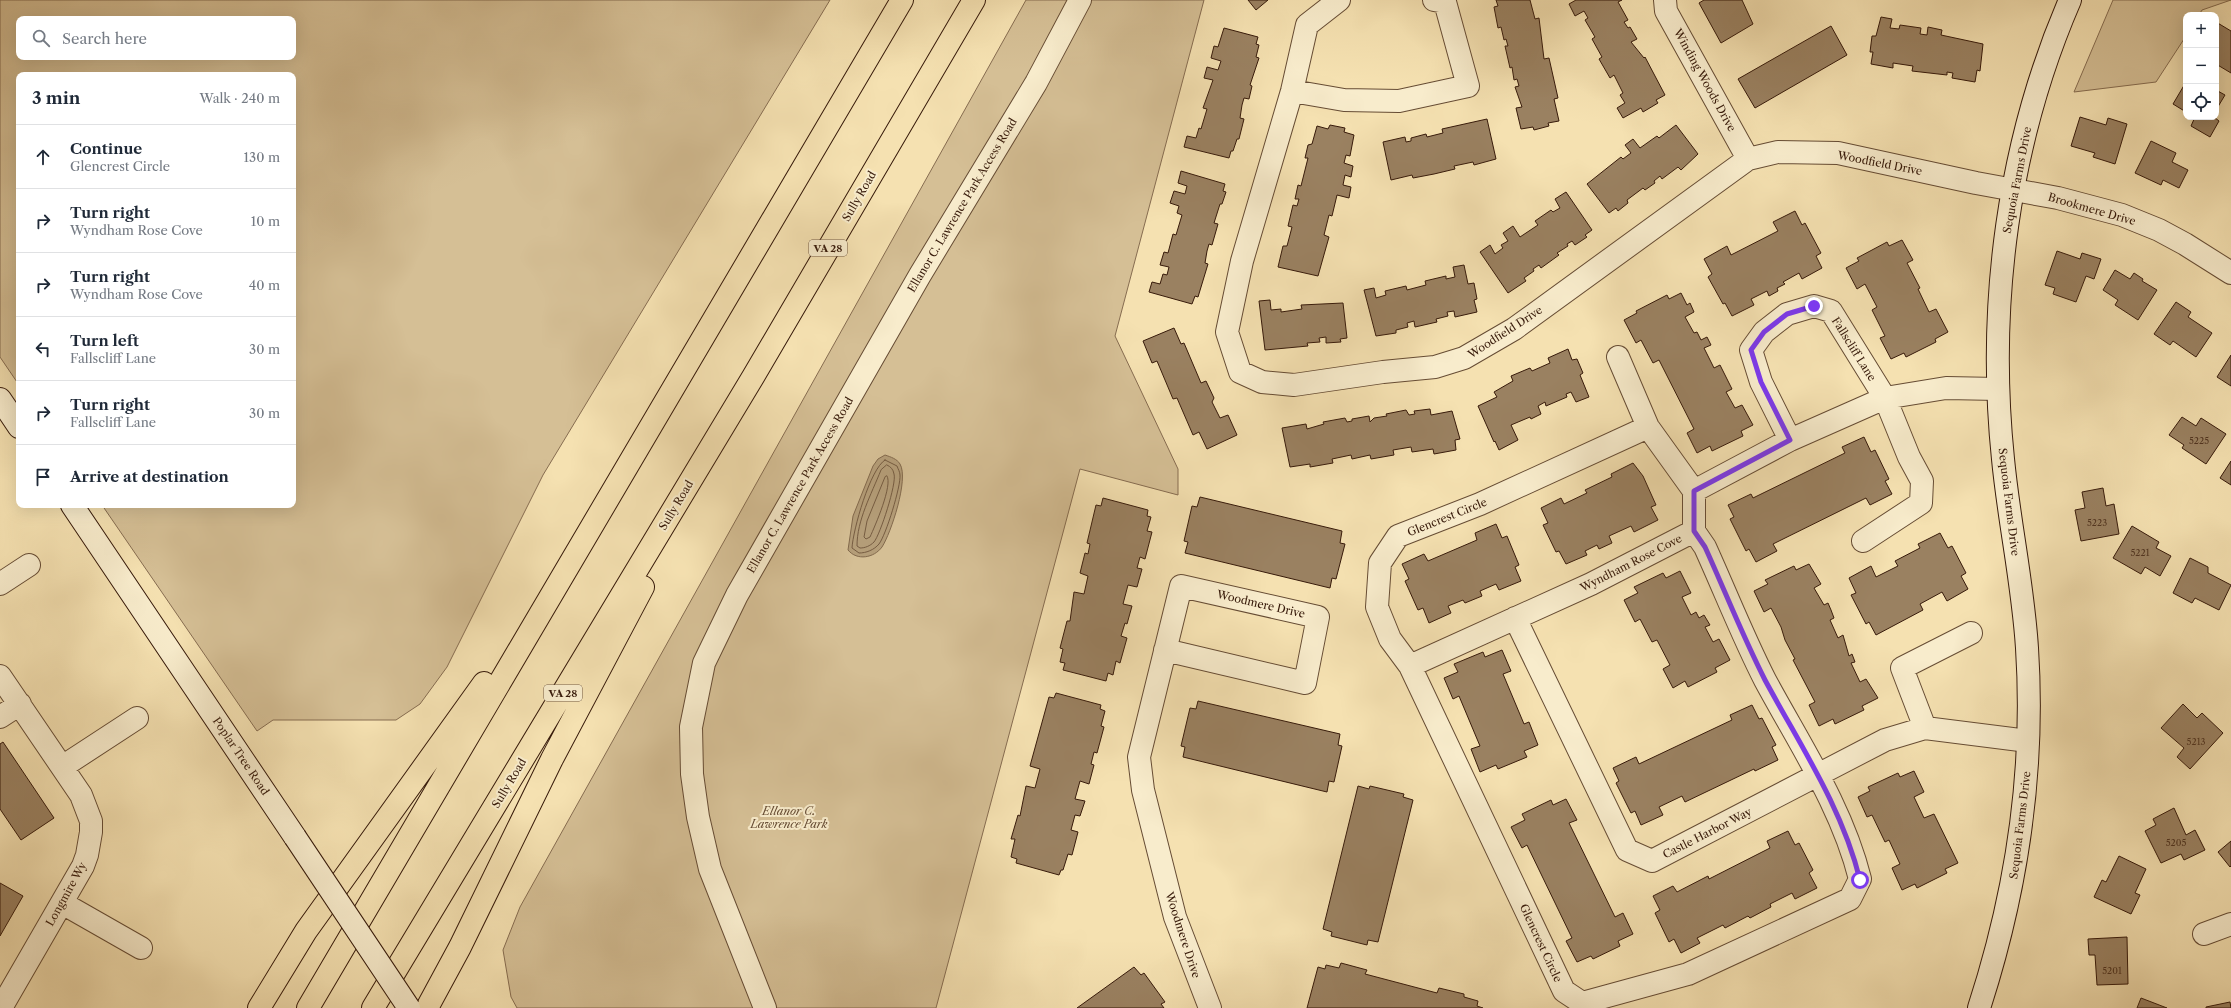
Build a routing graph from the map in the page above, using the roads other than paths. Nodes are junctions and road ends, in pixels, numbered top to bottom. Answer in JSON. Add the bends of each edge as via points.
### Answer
{"nodes":[{"id":1,"x":902,"y":0,"type":"edge"},
{"id":2,"x":974,"y":0,"type":"edge"},
{"id":3,"x":1080,"y":0,"type":"edge"},
{"id":4,"x":1339,"y":0,"type":"edge"},
{"id":5,"x":1434,"y":0,"type":"edge"},
{"id":6,"x":1665,"y":0,"type":"edge"},
{"id":7,"x":2070,"y":0,"type":"edge"},
{"id":8,"x":1292,"y":91,"type":"junction"},
{"id":9,"x":1748,"y":159,"type":"junction"},
{"id":10,"x":2013,"y":189,"type":"junction"},
{"id":11,"x":2231,"y":273,"type":"edge"},
{"id":12,"x":1618,"y":357,"type":"dead end"},
{"id":13,"x":753,"y":377,"type":"junction"},
{"id":14,"x":1998,"y":389,"type":"junction"},
{"id":15,"x":1885,"y":398,"type":"junction"},
{"id":16,"x":0,"y":399,"type":"edge"},
{"id":17,"x":16,"y":423,"type":"edge"},
{"id":18,"x":1648,"y":427,"type":"junction"},
{"id":19,"x":1790,"y":440,"type":"junction"},
{"id":20,"x":627,"y":469,"type":"junction"},
{"id":21,"x":1694,"y":491,"type":"junction"},
{"id":22,"x":74,"y":508,"type":"edge"},
{"id":23,"x":1694,"y":531,"type":"junction"},
{"id":24,"x":1862,"y":540,"type":"dead end"},
{"id":25,"x":29,"y":565,"type":"dead end"},
{"id":26,"x":0,"y":584,"type":"edge"},
{"id":27,"x":1515,"y":618,"type":"junction"},
{"id":28,"x":1971,"y":633,"type":"dead end"},
{"id":29,"x":1165,"y":650,"type":"junction"},
{"id":30,"x":1410,"y":666,"type":"junction"},
{"id":31,"x":0,"y":676,"type":"edge"},
{"id":32,"x":20,"y":704,"type":"junction"},
{"id":33,"x":0,"y":717,"type":"edge"},
{"id":34,"x":137,"y":718,"type":"dead end"},
{"id":35,"x":1925,"y":728,"type":"junction"},
{"id":36,"x":2028,"y":741,"type":"junction"},
{"id":37,"x":62,"y":767,"type":"junction"},
{"id":38,"x":1818,"y":775,"type":"junction"},
{"id":39,"x":62,"y":903,"type":"junction"},
{"id":40,"x":2231,"y":924,"type":"edge"},
{"id":41,"x":2204,"y":934,"type":"dead end"},
{"id":42,"x":140,"y":948,"type":"dead end"},
{"id":43,"x":1,"y":1008,"type":"edge"},
{"id":44,"x":259,"y":1008,"type":"edge"},
{"id":45,"x":308,"y":1008,"type":"edge"},
{"id":46,"x":373,"y":1008,"type":"edge"},
{"id":47,"x":409,"y":1008,"type":"edge"},
{"id":48,"x":427,"y":1008,"type":"edge"},
{"id":49,"x":765,"y":1008,"type":"edge"},
{"id":50,"x":1210,"y":1008,"type":"edge"},
{"id":51,"x":1979,"y":1008,"type":"edge"}],
"edges":[{"from":1,"to":20,"type":"highway"},
{"from":2,"to":13,"type":"highway","name":"Sully Road","number":"VA 28"},
{"from":3,"to":49,"type":"street","name":"Ellanor C. Lawrence Park Access Road","via":[[1036,83],[920,275],[737,595],[704,663],[691,727],[692,774],[698,818],[710,869]]},
{"from":4,"to":8,"type":"street","name":"Woodfield Drive","via":[[1307,25]]},
{"from":5,"to":8,"type":"street","via":[[1444,2],[1468,86],[1399,101],[1344,100]]},
{"from":6,"to":9,"type":"street","name":"Winding Woods Drive","via":[[1666,11]]},
{"from":7,"to":10,"type":"street","name":"Sequoia Farms Drive","via":[[2031,110]]},
{"from":8,"to":9,"type":"street","name":"Woodfield Drive","via":[[1242,261],[1227,332],[1240,372],[1262,382],[1294,385],[1435,367],[1464,358],[1514,329]]},
{"from":9,"to":10,"type":"street","name":"Woodfield Drive","via":[[1778,152],[1838,153]]},
{"from":10,"to":11,"type":"street","name":"Brookmere Drive","via":[[2122,215],[2185,244]]},
{"from":10,"to":14,"type":"street","name":"Sequoia Farms Drive","via":[[1997,323]]},
{"from":12,"to":18,"type":"street"},
{"from":13,"to":46,"type":"highway","name":"Sully Road","number":"VA 28"},
{"from":13,"to":48,"type":"highway","via":[[552,759]]},
{"from":14,"to":15,"type":"street","via":[[1946,388]]},
{"from":14,"to":36,"type":"street","name":"Sequoia Farms Drive","via":[[2003,459],[2022,593],[2027,649]]},
{"from":15,"to":19,"type":"street"},
{"from":15,"to":19,"type":"street","name":"Fallscliff Lane","via":[[1831,311],[1814,306],[1787,314],[1764,332],[1751,350],[1761,382]]},
{"from":15,"to":24,"type":"street","name":"Fallscliff Lane","via":[[1909,457],[1922,481],[1921,503]]},
{"from":16,"to":17,"type":"street"},
{"from":18,"to":21,"type":"street"},
{"from":18,"to":30,"type":"street","name":"Glencrest Circle","via":[[1480,504],[1398,536],[1380,562],[1377,607],[1390,638]]},
{"from":19,"to":21,"type":"street"},
{"from":20,"to":44,"type":"highway","via":[[463,715],[306,931]]},
{"from":20,"to":45,"type":"highway"},
{"from":21,"to":23,"type":"street","name":"Wyndham Rose Cove"},
{"from":22,"to":47,"type":"street","name":"Poplar Tree Road","bridge":true},
{"from":23,"to":27,"type":"street","name":"Wyndham Rose Cove","via":[[1591,584]]},
{"from":23,"to":38,"type":"street","name":"Glencrest Circle","via":[[1705,547],[1765,678]]},
{"from":25,"to":26,"type":"street"},
{"from":27,"to":30,"type":"street","name":"Wyndham Rose Cove"},
{"from":27,"to":38,"type":"street","name":"Castle Harbor Way","via":[[1627,850],[1652,861]]},
{"from":28,"to":35,"type":"street","via":[[1902,668]]},
{"from":29,"to":29,"type":"street","name":"Woodmere Drive","via":[[1305,683],[1318,617],[1181,586]]},
{"from":29,"to":50,"type":"street","name":"Woodmere Drive","via":[[1139,757],[1144,790],[1175,917]]},
{"from":30,"to":38,"type":"street","name":"Glencrest Circle","via":[[1564,991],[1582,1003],[1688,974],[1850,899],[1860,880],[1852,848]]},
{"from":31,"to":32,"type":"street","name":"Longmire Wy"},
{"from":32,"to":33,"type":"street"},
{"from":32,"to":37,"type":"street","name":"Longmire Wy"},
{"from":34,"to":37,"type":"street"},
{"from":35,"to":36,"type":"street","name":"Castle Harbor Way"},
{"from":35,"to":38,"type":"street","name":"Castle Harbor Way","via":[[1884,740]]},
{"from":36,"to":51,"type":"street","name":"Sequoia Farms Drive","via":[[2025,792],[2014,874],[1997,952]]},
{"from":37,"to":39,"type":"street","name":"Longmire Wy","via":[[81,795],[91,821],[92,832],[83,866]]},
{"from":39,"to":42,"type":"street"},
{"from":39,"to":43,"type":"street","name":"Longmire Wy"},
{"from":40,"to":41,"type":"street"}]}
